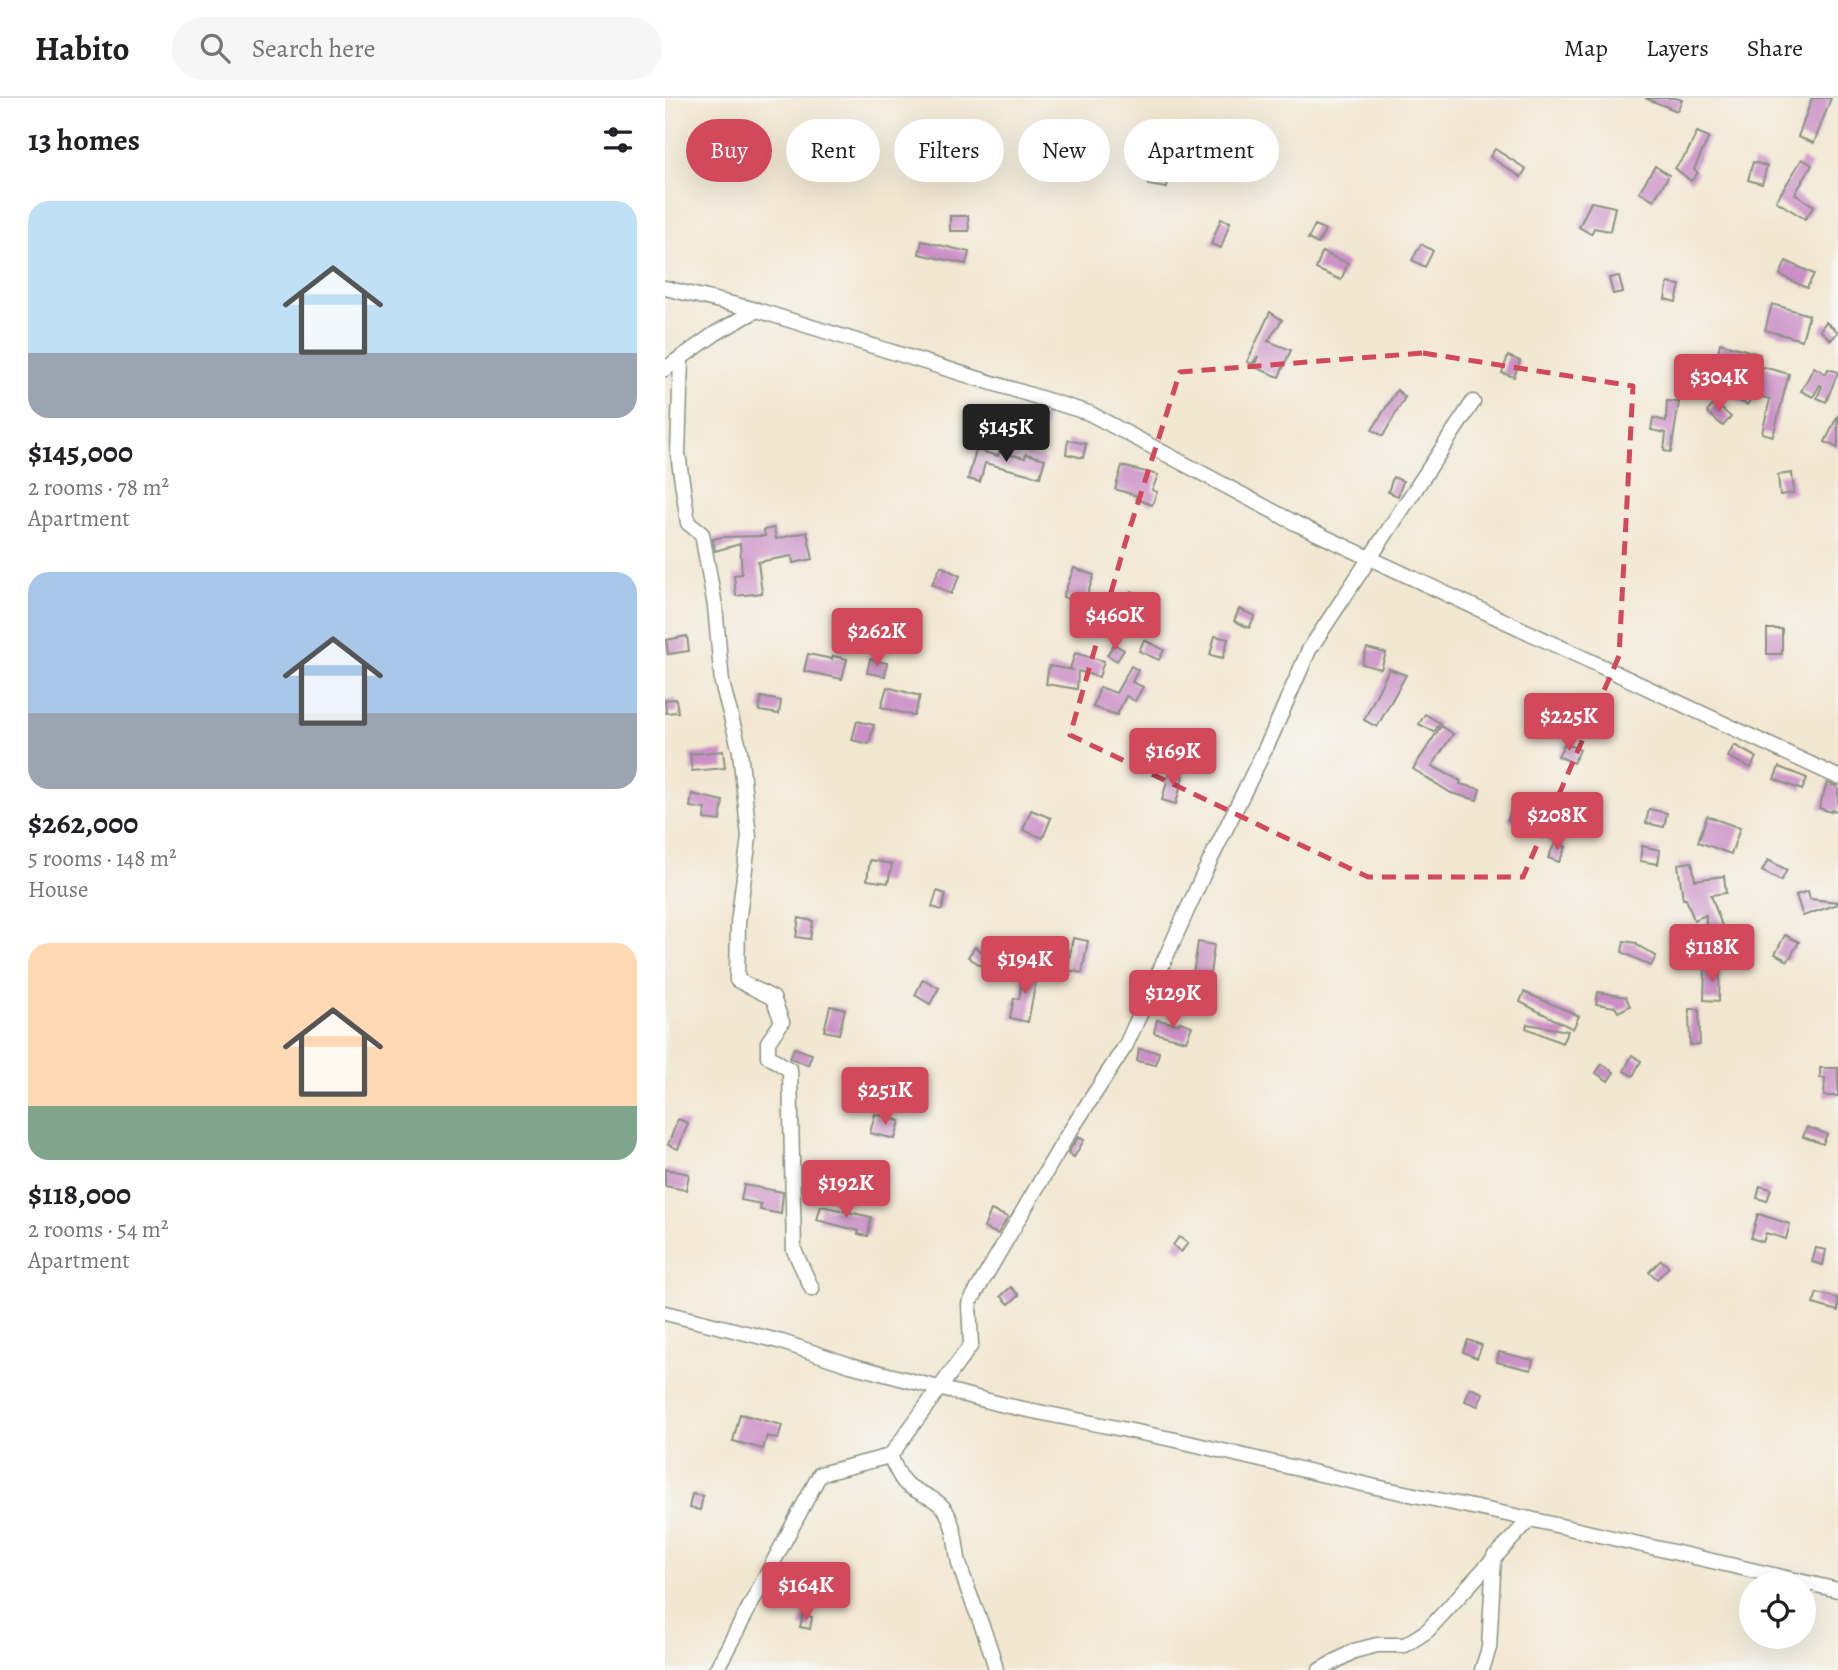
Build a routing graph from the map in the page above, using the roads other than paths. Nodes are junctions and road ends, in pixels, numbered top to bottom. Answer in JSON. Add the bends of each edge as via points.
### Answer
{"nodes":[{"id":1,"x":665,"y":288,"type":"edge"},
{"id":2,"x":757,"y":310,"type":"junction"},
{"id":3,"x":681,"y":358,"type":"junction"},
{"id":4,"x":665,"y":369,"type":"edge"},
{"id":5,"x":1473,"y":402,"type":"dead end"},
{"id":6,"x":1370,"y":558,"type":"junction"},
{"id":7,"x":1838,"y":777,"type":"edge"},
{"id":8,"x":813,"y":1289,"type":"dead end"},
{"id":9,"x":665,"y":1313,"type":"edge"},
{"id":10,"x":943,"y":1388,"type":"junction"},
{"id":11,"x":890,"y":1456,"type":"junction"},
{"id":12,"x":1530,"y":1519,"type":"junction"},
{"id":13,"x":1494,"y":1556,"type":"junction"},
{"id":14,"x":1838,"y":1590,"type":"edge"},
{"id":15,"x":716,"y":1670,"type":"edge"},
{"id":16,"x":996,"y":1670,"type":"edge"},
{"id":17,"x":1320,"y":1670,"type":"edge"},
{"id":18,"x":1482,"y":1670,"type":"edge"}],
"edges":[{"from":1,"to":2,"type":"street"},
{"from":2,"to":3,"type":"street"},
{"from":2,"to":6,"type":"street","via":[[1089,412]]},
{"from":3,"to":4,"type":"street"},
{"from":3,"to":8,"type":"street","via":[[678,454],[688,523],[702,534],[722,683],[740,751],[749,836],[738,923],[737,981],[773,998],[782,1022],[768,1042],[768,1056],[790,1070],[794,1250]]},
{"from":5,"to":6,"type":"street"},
{"from":6,"to":7,"type":"street"},
{"from":6,"to":10,"type":"street","via":[[1310,650],[1126,1045],[969,1304],[971,1345]]},
{"from":9,"to":10,"type":"street"},
{"from":10,"to":11,"type":"street"},
{"from":10,"to":12,"type":"street"},
{"from":11,"to":15,"type":"street","via":[[820,1474]]},
{"from":11,"to":16,"type":"street","via":[[904,1483],[945,1510]]},
{"from":12,"to":13,"type":"street"},
{"from":12,"to":14,"type":"street"},
{"from":13,"to":17,"type":"street","via":[[1427,1631],[1405,1645],[1354,1651]]},
{"from":13,"to":18,"type":"street","via":[[1489,1648]]}]}
